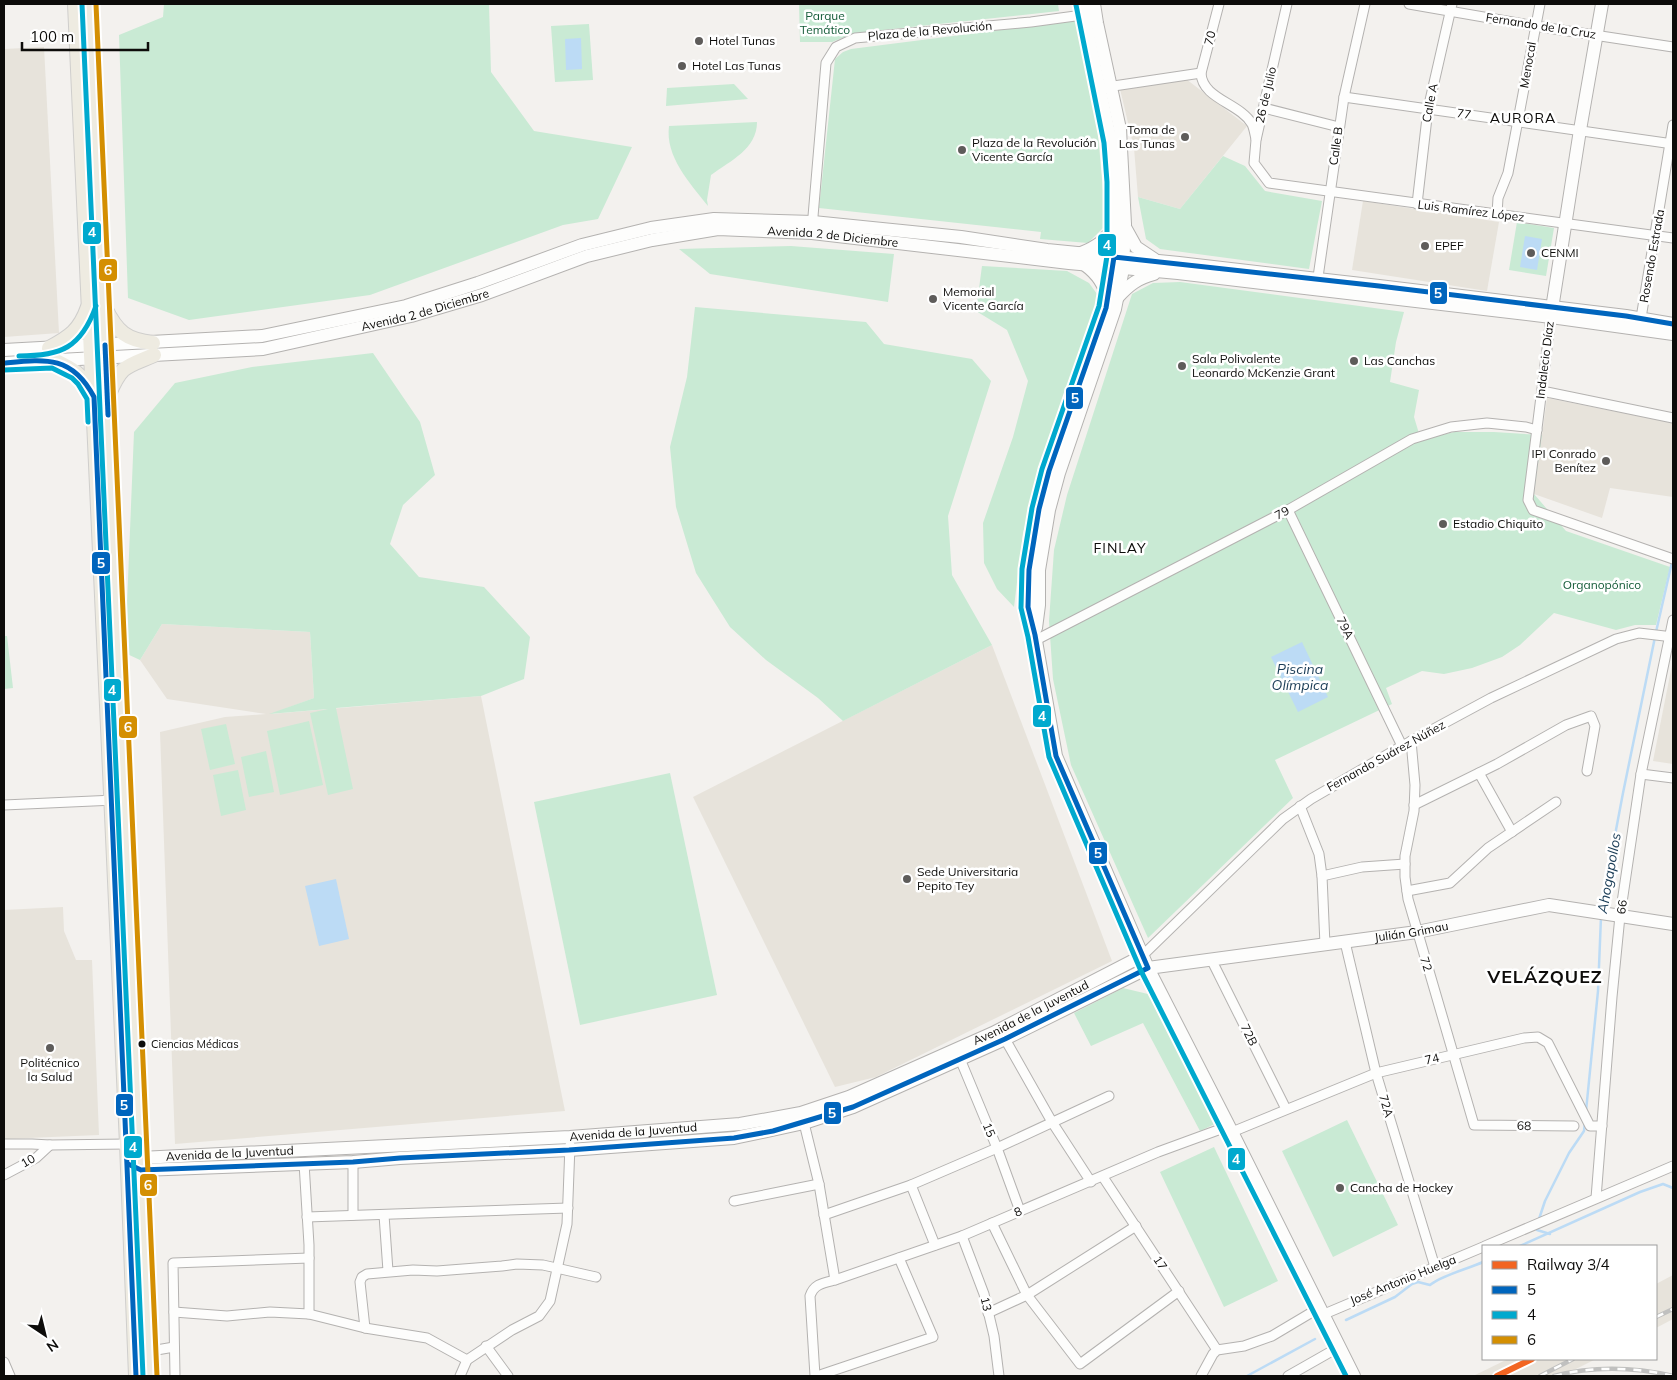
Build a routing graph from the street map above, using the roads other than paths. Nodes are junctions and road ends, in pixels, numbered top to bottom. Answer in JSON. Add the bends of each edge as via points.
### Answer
{"nodes":[{"id":1,"x":75,"y":4,"type":"edge"},
{"id":2,"x":89,"y":4,"type":"edge"},
{"id":3,"x":1218,"y":4,"type":"edge"},
{"id":4,"x":1287,"y":4,"type":"edge"},
{"id":5,"x":1365,"y":4,"type":"edge"},
{"id":6,"x":1409,"y":4,"type":"edge"},
{"id":7,"x":1540,"y":4,"type":"edge"},
{"id":8,"x":1602,"y":4,"type":"edge"},
{"id":9,"x":1451,"y":8,"type":"edge"},
{"id":10,"x":1089,"y":9,"type":"edge"},
{"id":11,"x":1535,"y":26,"type":"junction"},
{"id":12,"x":1597,"y":35,"type":"junction"},
{"id":13,"x":1673,"y":47,"type":"edge"},
{"id":14,"x":1201,"y":72,"type":"junction"},
{"id":15,"x":1105,"y":87,"type":"junction"},
{"id":16,"x":1344,"y":97,"type":"junction"},
{"id":17,"x":1264,"y":108,"type":"junction"},
{"id":18,"x":1428,"y":109,"type":"junction"},
{"id":19,"x":1518,"y":121,"type":"junction"},
{"id":20,"x":1673,"y":125,"type":"edge"},
{"id":21,"x":1339,"y":127,"type":"junction"},
{"id":22,"x":1580,"y":130,"type":"junction"},
{"id":23,"x":1256,"y":140,"type":"junction"},
{"id":24,"x":1672,"y":143,"type":"edge"},
{"id":25,"x":1269,"y":183,"type":"joint"},
{"id":26,"x":1330,"y":191,"type":"junction"},
{"id":27,"x":1417,"y":204,"type":"junction"},
{"id":28,"x":1496,"y":214,"type":"junction"},
{"id":29,"x":1565,"y":224,"type":"junction"},
{"id":30,"x":812,"y":227,"type":"junction"},
{"id":31,"x":1120,"y":227,"type":"junction"},
{"id":32,"x":1656,"y":235,"type":"junction"},
{"id":33,"x":1673,"y":238,"type":"edge"},
{"id":34,"x":1081,"y":259,"type":"junction"},
{"id":35,"x":1119,"y":263,"type":"junction"},
{"id":36,"x":1160,"y":266,"type":"junction"},
{"id":37,"x":1317,"y":284,"type":"junction"},
{"id":38,"x":1113,"y":299,"type":"junction"},
{"id":39,"x":96,"y":304,"type":"junction"},
{"id":40,"x":1551,"y":313,"type":"junction"},
{"id":41,"x":1640,"y":324,"type":"junction"},
{"id":42,"x":1673,"y":324,"type":"edge"},
{"id":43,"x":1673,"y":334,"type":"edge"},
{"id":44,"x":154,"y":349,"type":"junction"},
{"id":45,"x":4,"y":350,"type":"edge"},
{"id":46,"x":98,"y":352,"type":"junction"},
{"id":47,"x":51,"y":354,"type":"junction"},
{"id":48,"x":4,"y":363,"type":"edge"},
{"id":49,"x":1542,"y":391,"type":"junction"},
{"id":50,"x":101,"y":397,"type":"junction"},
{"id":51,"x":1673,"y":418,"type":"edge"},
{"id":52,"x":1537,"y":430,"type":"junction"},
{"id":53,"x":1288,"y":510,"type":"junction"},
{"id":54,"x":1671,"y":558,"type":"edge"},
{"id":55,"x":1673,"y":620,"type":"edge"},
{"id":56,"x":1672,"y":636,"type":"edge"},
{"id":57,"x":1036,"y":638,"type":"junction"},
{"id":58,"x":1411,"y":741,"type":"junction"},
{"id":59,"x":1402,"y":746,"type":"junction"},
{"id":60,"x":1587,"y":771,"type":"dead end"},
{"id":61,"x":1479,"y":773,"type":"junction"},
{"id":62,"x":1641,"y":774,"type":"junction"},
{"id":63,"x":1673,"y":778,"type":"edge"},
{"id":64,"x":118,"y":800,"type":"junction"},
{"id":65,"x":1556,"y":802,"type":"dead end"},
{"id":66,"x":4,"y":805,"type":"edge"},
{"id":67,"x":1414,"y":805,"type":"junction"},
{"id":68,"x":1300,"y":806,"type":"junction"},
{"id":69,"x":1512,"y":832,"type":"junction"},
{"id":70,"x":1405,"y":864,"type":"junction"},
{"id":71,"x":1322,"y":876,"type":"junction"},
{"id":72,"x":1407,"y":891,"type":"junction"},
{"id":73,"x":1609,"y":914,"type":"junction"},
{"id":74,"x":1673,"y":924,"type":"edge"},
{"id":75,"x":1417,"y":932,"type":"junction"},
{"id":76,"x":1135,"y":939,"type":"junction"},
{"id":77,"x":1345,"y":942,"type":"junction"},
{"id":78,"x":1325,"y":945,"type":"junction"},
{"id":79,"x":1142,"y":956,"type":"junction"},
{"id":80,"x":1212,"y":961,"type":"junction"},
{"id":81,"x":1128,"y":963,"type":"junction"},
{"id":82,"x":1148,"y":968,"type":"junction"},
{"id":83,"x":1124,"y":979,"type":"junction"},
{"id":84,"x":1157,"y":986,"type":"junction"},
{"id":85,"x":1005,"y":1039,"type":"junction"},
{"id":86,"x":958,"y":1054,"type":"junction"},
{"id":87,"x":1453,"y":1054,"type":"junction"},
{"id":88,"x":1376,"y":1073,"type":"junction"},
{"id":89,"x":1109,"y":1096,"type":"dead end"},
{"id":90,"x":1286,"y":1109,"type":"junction"},
{"id":91,"x":803,"y":1118,"type":"junction"},
{"id":92,"x":1052,"y":1122,"type":"junction"},
{"id":93,"x":1474,"y":1125,"type":"joint"},
{"id":94,"x":1574,"y":1126,"type":"dead end"},
{"id":95,"x":1602,"y":1126,"type":"junction"},
{"id":96,"x":1231,"y":1129,"type":"junction"},
{"id":97,"x":570,"y":1143,"type":"junction"},
{"id":98,"x":4,"y":1144,"type":"edge"},
{"id":99,"x":127,"y":1144,"type":"junction"},
{"id":100,"x":50,"y":1146,"type":"junction"},
{"id":101,"x":375,"y":1147,"type":"junction"},
{"id":102,"x":997,"y":1148,"type":"junction"},
{"id":103,"x":376,"y":1160,"type":"junction"},
{"id":104,"x":353,"y":1162,"type":"junction"},
{"id":105,"x":304,"y":1163,"type":"junction"},
{"id":106,"x":136,"y":1164,"type":"junction"},
{"id":107,"x":1673,"y":1166,"type":"edge"},
{"id":108,"x":4,"y":1175,"type":"edge"},
{"id":109,"x":1102,"y":1177,"type":"junction"},
{"id":110,"x":1091,"y":1182,"type":"junction"},
{"id":111,"x":819,"y":1184,"type":"junction"},
{"id":112,"x":911,"y":1185,"type":"junction"},
{"id":113,"x":1596,"y":1198,"type":"junction"},
{"id":114,"x":734,"y":1201,"type":"dead end"},
{"id":115,"x":568,"y":1208,"type":"junction"},
{"id":116,"x":1020,"y":1211,"type":"junction"},
{"id":117,"x":353,"y":1215,"type":"junction"},
{"id":118,"x":384,"y":1215,"type":"junction"},
{"id":119,"x":824,"y":1215,"type":"junction"},
{"id":120,"x":307,"y":1217,"type":"junction"},
{"id":121,"x":992,"y":1223,"type":"junction"},
{"id":122,"x":1136,"y":1226,"type":"junction"},
{"id":123,"x":962,"y":1236,"type":"junction"},
{"id":124,"x":935,"y":1245,"type":"junction"},
{"id":125,"x":1489,"y":1245,"type":"edge"},
{"id":126,"x":1482,"y":1248,"type":"edge"},
{"id":127,"x":309,"y":1258,"type":"junction"},
{"id":128,"x":899,"y":1258,"type":"junction"},
{"id":129,"x":1435,"y":1267,"type":"junction"},
{"id":130,"x":557,"y":1268,"type":"junction"},
{"id":131,"x":388,"y":1271,"type":"junction"},
{"id":132,"x":596,"y":1277,"type":"dead end"},
{"id":133,"x":835,"y":1280,"type":"junction"},
{"id":134,"x":1179,"y":1291,"type":"junction"},
{"id":135,"x":1027,"y":1295,"type":"junction"},
{"id":136,"x":1321,"y":1311,"type":"junction"},
{"id":137,"x":174,"y":1312,"type":"junction"},
{"id":138,"x":988,"y":1313,"type":"junction"},
{"id":139,"x":309,"y":1314,"type":"junction"},
{"id":140,"x":365,"y":1328,"type":"junction"},
{"id":141,"x":486,"y":1346,"type":"junction"},
{"id":142,"x":174,"y":1347,"type":"junction"},
{"id":143,"x":1339,"y":1348,"type":"junction"},
{"id":144,"x":1217,"y":1350,"type":"junction"},
{"id":145,"x":142,"y":1352,"type":"junction"},
{"id":146,"x":467,"y":1360,"type":"junction"},
{"id":147,"x":4,"y":1362,"type":"edge"},
{"id":148,"x":10,"y":1376,"type":"edge"},
{"id":149,"x":136,"y":1376,"type":"edge"},
{"id":150,"x":150,"y":1376,"type":"edge"},
{"id":151,"x":175,"y":1376,"type":"edge"},
{"id":152,"x":460,"y":1376,"type":"edge"},
{"id":153,"x":508,"y":1376,"type":"edge"},
{"id":154,"x":816,"y":1376,"type":"edge"},
{"id":155,"x":999,"y":1376,"type":"edge"},
{"id":156,"x":1201,"y":1376,"type":"edge"},
{"id":157,"x":1288,"y":1376,"type":"edge"},
{"id":158,"x":1354,"y":1376,"type":"edge"}],
"edges":[{"from":1,"to":39,"type":"main road"},
{"from":2,"to":39,"type":"main road"},
{"from":3,"to":14,"type":"street","name":"70"},
{"from":4,"to":17,"type":"street","name":"26 de Julio"},
{"from":5,"to":16,"type":"street","name":"Calle B"},
{"from":6,"to":9,"type":"street","name":"Fernando de la Cruz"},
{"from":7,"to":11,"type":"street","name":"Menocal"},
{"from":8,"to":12,"type":"main road","name":"Indalecio Díaz"},
{"from":9,"to":11,"type":"street","name":"Fernando de la Cruz"},
{"from":9,"to":18,"type":"street","name":"Calle A"},
{"from":10,"to":15,"type":"main road"},
{"from":10,"to":30,"type":"street","name":"Plaza de la Revolución","via":[[1031,22],[855,38],[836,47],[826,63]]},
{"from":11,"to":12,"type":"street","name":"Fernando de la Cruz"},
{"from":11,"to":19,"type":"street","name":"Menocal"},
{"from":12,"to":13,"type":"street","name":"Fernando de la Cruz"},
{"from":12,"to":22,"type":"main road","name":"Indalecio Díaz"},
{"from":14,"to":15,"type":"street"},
{"from":14,"to":23,"type":"street","via":[[1204,86],[1236,108],[1252,124]]},
{"from":15,"to":31,"type":"main road","via":[[1120,129]]},
{"from":16,"to":18,"type":"street","name":"77"},
{"from":16,"to":21,"type":"street","name":"Calle B"},
{"from":17,"to":21,"type":"street"},
{"from":17,"to":23,"type":"street","name":"26 de Julio"},
{"from":18,"to":19,"type":"street","name":"77"},
{"from":18,"to":27,"type":"street","name":"Calle A"},
{"from":19,"to":22,"type":"street","name":"77"},
{"from":19,"to":28,"type":"street","name":"Menocal"},
{"from":20,"to":24,"type":"street","name":"Rosendo Estrada"},
{"from":21,"to":26,"type":"street","name":"Calle B"},
{"from":22,"to":24,"type":"street","name":"77"},
{"from":22,"to":29,"type":"main road","name":"Indalecio Díaz"},
{"from":23,"to":25,"type":"street","name":"26 de Julio","via":[[1254,163]]},
{"from":24,"to":32,"type":"street","name":"Rosendo Estrada"},
{"from":25,"to":26,"type":"street","name":"Luis Ramírez López"},
{"from":26,"to":27,"type":"street","name":"Luis Ramírez López"},
{"from":26,"to":37,"type":"street","name":"Calle B"},
{"from":27,"to":28,"type":"street","name":"Luis Ramírez López"},
{"from":28,"to":29,"type":"street","name":"Luis Ramírez López"},
{"from":29,"to":32,"type":"street","name":"Luis Ramírez López"},
{"from":29,"to":40,"type":"main road","name":"Indalecio Díaz"},
{"from":30,"to":34,"type":"main road","name":"Avenida 2 de Diciembre"},
{"from":30,"to":44,"type":"main road","name":"Avenida 2 de Diciembre","via":[[718,229],[652,240],[587,256],[482,295],[411,316],[263,349]]},
{"from":31,"to":34,"type":"main road"},
{"from":31,"to":35,"type":"main road"},
{"from":31,"to":36,"type":"main road","via":[[1136,247]]},
{"from":32,"to":33,"type":"street","name":"Luis Ramírez López"},
{"from":32,"to":41,"type":"street","name":"Rosendo Estrada"},
{"from":34,"to":35,"type":"main road","name":"Avenida 2 de Diciembre"},
{"from":34,"to":38,"type":"main road","via":[[1094,271]]},
{"from":35,"to":36,"type":"main road","name":"Avenida 2 de Diciembre"},
{"from":35,"to":38,"type":"main road"},
{"from":36,"to":37,"type":"main road","name":"Avenida 2 de Diciembre"},
{"from":36,"to":38,"type":"main road"},
{"from":37,"to":40,"type":"main road","name":"Avenida 2 de Diciembre"},
{"from":38,"to":57,"type":"main road","via":[[1049,470],[1039,509],[1028,598]]},
{"from":39,"to":44,"type":"main road","via":[[124,335]]},
{"from":39,"to":46,"type":"main road"},
{"from":39,"to":47,"type":"main road"},
{"from":40,"to":41,"type":"main road","name":"Avenida 2 de Diciembre"},
{"from":40,"to":49,"type":"street","name":"Indalecio Díaz"},
{"from":41,"to":42,"type":"main road","name":"Avenida 2 de Diciembre"},
{"from":41,"to":43,"type":"main road","name":"Avenida 2 de Diciembre"},
{"from":44,"to":46,"type":"main road","name":"Avenida 2 de Diciembre"},
{"from":44,"to":50,"type":"main road","via":[[122,370]]},
{"from":45,"to":47,"type":"main road","name":"Avenida 2 de Diciembre"},
{"from":46,"to":47,"type":"main road","name":"Avenida 2 de Diciembre"},
{"from":46,"to":50,"type":"main road"},
{"from":47,"to":48,"type":"main road","name":"Avenida 2 de Diciembre"},
{"from":47,"to":50,"type":"main road","via":[[76,372]]},
{"from":49,"to":51,"type":"street"},
{"from":49,"to":52,"type":"street","name":"Indalecio Díaz"},
{"from":50,"to":64,"type":"main road"},
{"from":52,"to":53,"type":"street","name":"79","via":[[1487,423],[1451,427],[1412,439]]},
{"from":52,"to":54,"type":"street","name":"Indalecio Díaz","via":[[1528,500],[1534,510]]},
{"from":53,"to":57,"type":"street","name":"79"},
{"from":53,"to":59,"type":"street","name":"79A"},
{"from":55,"to":56,"type":"street","name":"66"},
{"from":56,"to":58,"type":"street","name":"Fernando Suárez Núñez","via":[[1639,633],[1616,639],[1491,698]]},
{"from":56,"to":62,"type":"street","name":"66"},
{"from":57,"to":76,"type":"main road","via":[[1056,756]]},
{"from":58,"to":59,"type":"street","name":"Fernando Suárez Núñez"},
{"from":58,"to":67,"type":"street","name":"72"},
{"from":59,"to":68,"type":"street","name":"Fernando Suárez Núñez"},
{"from":60,"to":61,"type":"street","via":[[1595,726],[1591,716],[1566,725]]},
{"from":61,"to":67,"type":"street"},
{"from":61,"to":69,"type":"street"},
{"from":62,"to":63,"type":"street"},
{"from":62,"to":73,"type":"street","name":"66"},
{"from":64,"to":66,"type":"street"},
{"from":64,"to":99,"type":"main road"},
{"from":64,"to":106,"type":"main road"},
{"from":65,"to":69,"type":"street"},
{"from":67,"to":70,"type":"street","name":"72"},
{"from":68,"to":71,"type":"street","via":[[1319,854]]},
{"from":68,"to":79,"type":"street","name":"Fernando Suárez Núñez"},
{"from":69,"to":72,"type":"street","via":[[1488,848],[1450,883]]},
{"from":70,"to":71,"type":"street"},
{"from":70,"to":72,"type":"street","name":"72"},
{"from":71,"to":78,"type":"street"},
{"from":72,"to":75,"type":"street","name":"72"},
{"from":73,"to":74,"type":"main road","name":"Julián Grimau"},
{"from":73,"to":75,"type":"main road","name":"Julián Grimau","via":[[1549,905]]},
{"from":73,"to":95,"type":"street","name":"66","via":[[1612,998]]},
{"from":75,"to":77,"type":"main road","name":"Julián Grimau"},
{"from":75,"to":87,"type":"street","name":"72"},
{"from":76,"to":79,"type":"main road"},
{"from":76,"to":81,"type":"main road"},
{"from":77,"to":78,"type":"main road","name":"Julián Grimau"},
{"from":77,"to":88,"type":"street","name":"72A"},
{"from":78,"to":80,"type":"main road","name":"Julián Grimau"},
{"from":79,"to":81,"type":"main road","name":"Avenida de la Juventud"},
{"from":79,"to":82,"type":"main road"},
{"from":80,"to":82,"type":"main road","name":"Julián Grimau"},
{"from":80,"to":90,"type":"street","name":"72B"},
{"from":81,"to":86,"type":"main road","name":"Avenida de la Juventud"},
{"from":82,"to":83,"type":"main road","name":"Avenida de la Juventud"},
{"from":82,"to":84,"type":"main road"},
{"from":83,"to":84,"type":"main road"},
{"from":83,"to":85,"type":"main road","name":"Avenida de la Juventud"},
{"from":84,"to":96,"type":"main road"},
{"from":85,"to":86,"type":"main road","name":"Avenida de la Juventud"},
{"from":85,"to":92,"type":"street"},
{"from":86,"to":91,"type":"main road","name":"Avenida de la Juventud","via":[[851,1102]]},
{"from":86,"to":102,"type":"street","name":"15"},
{"from":87,"to":88,"type":"street","name":"74"},
{"from":87,"to":93,"type":"street","name":"72"},
{"from":87,"to":95,"type":"street","name":"74","via":[[1538,1037],[1548,1043],[1590,1126]]},
{"from":88,"to":90,"type":"street","name":"74"},
{"from":88,"to":129,"type":"street","name":"72A"},
{"from":89,"to":92,"type":"street"},
{"from":90,"to":96,"type":"street","name":"74"},
{"from":91,"to":97,"type":"main road","name":"Avenida de la Juventud","via":[[734,1138]]},
{"from":91,"to":111,"type":"street"},
{"from":92,"to":102,"type":"street"},
{"from":92,"to":110,"type":"street"},
{"from":93,"to":94,"type":"street","name":"68"},
{"from":95,"to":113,"type":"street","name":"66"},
{"from":96,"to":109,"type":"street","name":"8","via":[[1158,1152]]},
{"from":96,"to":136,"type":"main road"},
{"from":97,"to":101,"type":"main road","name":"Avenida de la Juventud"},
{"from":97,"to":103,"type":"main road","name":"Avenida de la Juventud"},
{"from":97,"to":115,"type":"street"},
{"from":98,"to":100,"type":"street"},
{"from":99,"to":100,"type":"street"},
{"from":99,"to":106,"type":"main road"},
{"from":100,"to":108,"type":"street","name":"10","via":[[36,1158]]},
{"from":101,"to":103,"type":"main road"},
{"from":101,"to":106,"type":"main road","name":"Avenida de la Juventud"},
{"from":102,"to":112,"type":"street"},
{"from":102,"to":116,"type":"street","name":"15"},
{"from":103,"to":104,"type":"main road","name":"Avenida de la Juventud"},
{"from":104,"to":105,"type":"main road","name":"Avenida de la Juventud"},
{"from":104,"to":117,"type":"street"},
{"from":105,"to":106,"type":"main road","name":"Avenida de la Juventud"},
{"from":105,"to":120,"type":"street"},
{"from":106,"to":145,"type":"main road"},
{"from":107,"to":113,"type":"street","name":"José Antonio Huelga"},
{"from":109,"to":110,"type":"street","name":"8"},
{"from":109,"to":122,"type":"street","name":"17"},
{"from":110,"to":116,"type":"street","name":"8"},
{"from":111,"to":114,"type":"street"},
{"from":111,"to":119,"type":"street"},
{"from":112,"to":119,"type":"street"},
{"from":112,"to":124,"type":"street"},
{"from":113,"to":125,"type":"street","name":"José Antonio Huelga"},
{"from":115,"to":118,"type":"street"},
{"from":115,"to":130,"type":"street"},
{"from":116,"to":121,"type":"street","name":"8"},
{"from":117,"to":118,"type":"street"},
{"from":117,"to":120,"type":"street"},
{"from":118,"to":131,"type":"street"},
{"from":119,"to":133,"type":"street"},
{"from":120,"to":127,"type":"street"},
{"from":121,"to":123,"type":"street","name":"8"},
{"from":121,"to":135,"type":"street"},
{"from":122,"to":134,"type":"street","name":"17"},
{"from":122,"to":135,"type":"street"},
{"from":123,"to":124,"type":"street","name":"8"},
{"from":123,"to":138,"type":"street","name":"13"},
{"from":124,"to":128,"type":"street","name":"8"},
{"from":126,"to":129,"type":"street","name":"José Antonio Huelga"},
{"from":127,"to":137,"type":"street","via":[[173,1263]]},
{"from":127,"to":139,"type":"street"},
{"from":128,"to":133,"type":"street","name":"8"},
{"from":128,"to":154,"type":"street","via":[[933,1337]]},
{"from":129,"to":136,"type":"street","name":"José Antonio Huelga"},
{"from":130,"to":131,"type":"street","via":[[517,1264],[437,1272]]},
{"from":130,"to":132,"type":"street"},
{"from":130,"to":141,"type":"street","via":[[550,1301],[539,1316]]},
{"from":131,"to":140,"type":"street","via":[[362,1277]]},
{"from":133,"to":154,"type":"street","name":"8","via":[[819,1284],[812,1289],[810,1296]]},
{"from":134,"to":135,"type":"street","via":[[1080,1364]]},
{"from":134,"to":144,"type":"street","name":"17"},
{"from":135,"to":138,"type":"street"},
{"from":136,"to":143,"type":"main road"},
{"from":136,"to":144,"type":"street","name":"José Antonio Huelga","via":[[1272,1336],[1244,1346]]},
{"from":137,"to":139,"type":"street","via":[[227,1316],[270,1312]]},
{"from":137,"to":142,"type":"street"},
{"from":138,"to":155,"type":"street","name":"13"},
{"from":139,"to":140,"type":"street"},
{"from":140,"to":146,"type":"street","via":[[427,1338]]},
{"from":141,"to":146,"type":"street"},
{"from":141,"to":153,"type":"street"},
{"from":142,"to":145,"type":"street"},
{"from":142,"to":151,"type":"street"},
{"from":143,"to":157,"type":"street"},
{"from":143,"to":158,"type":"main road"},
{"from":144,"to":156,"type":"street"},
{"from":145,"to":149,"type":"main road"},
{"from":145,"to":150,"type":"main road"},
{"from":146,"to":152,"type":"street"},
{"from":147,"to":148,"type":"street"}]}
